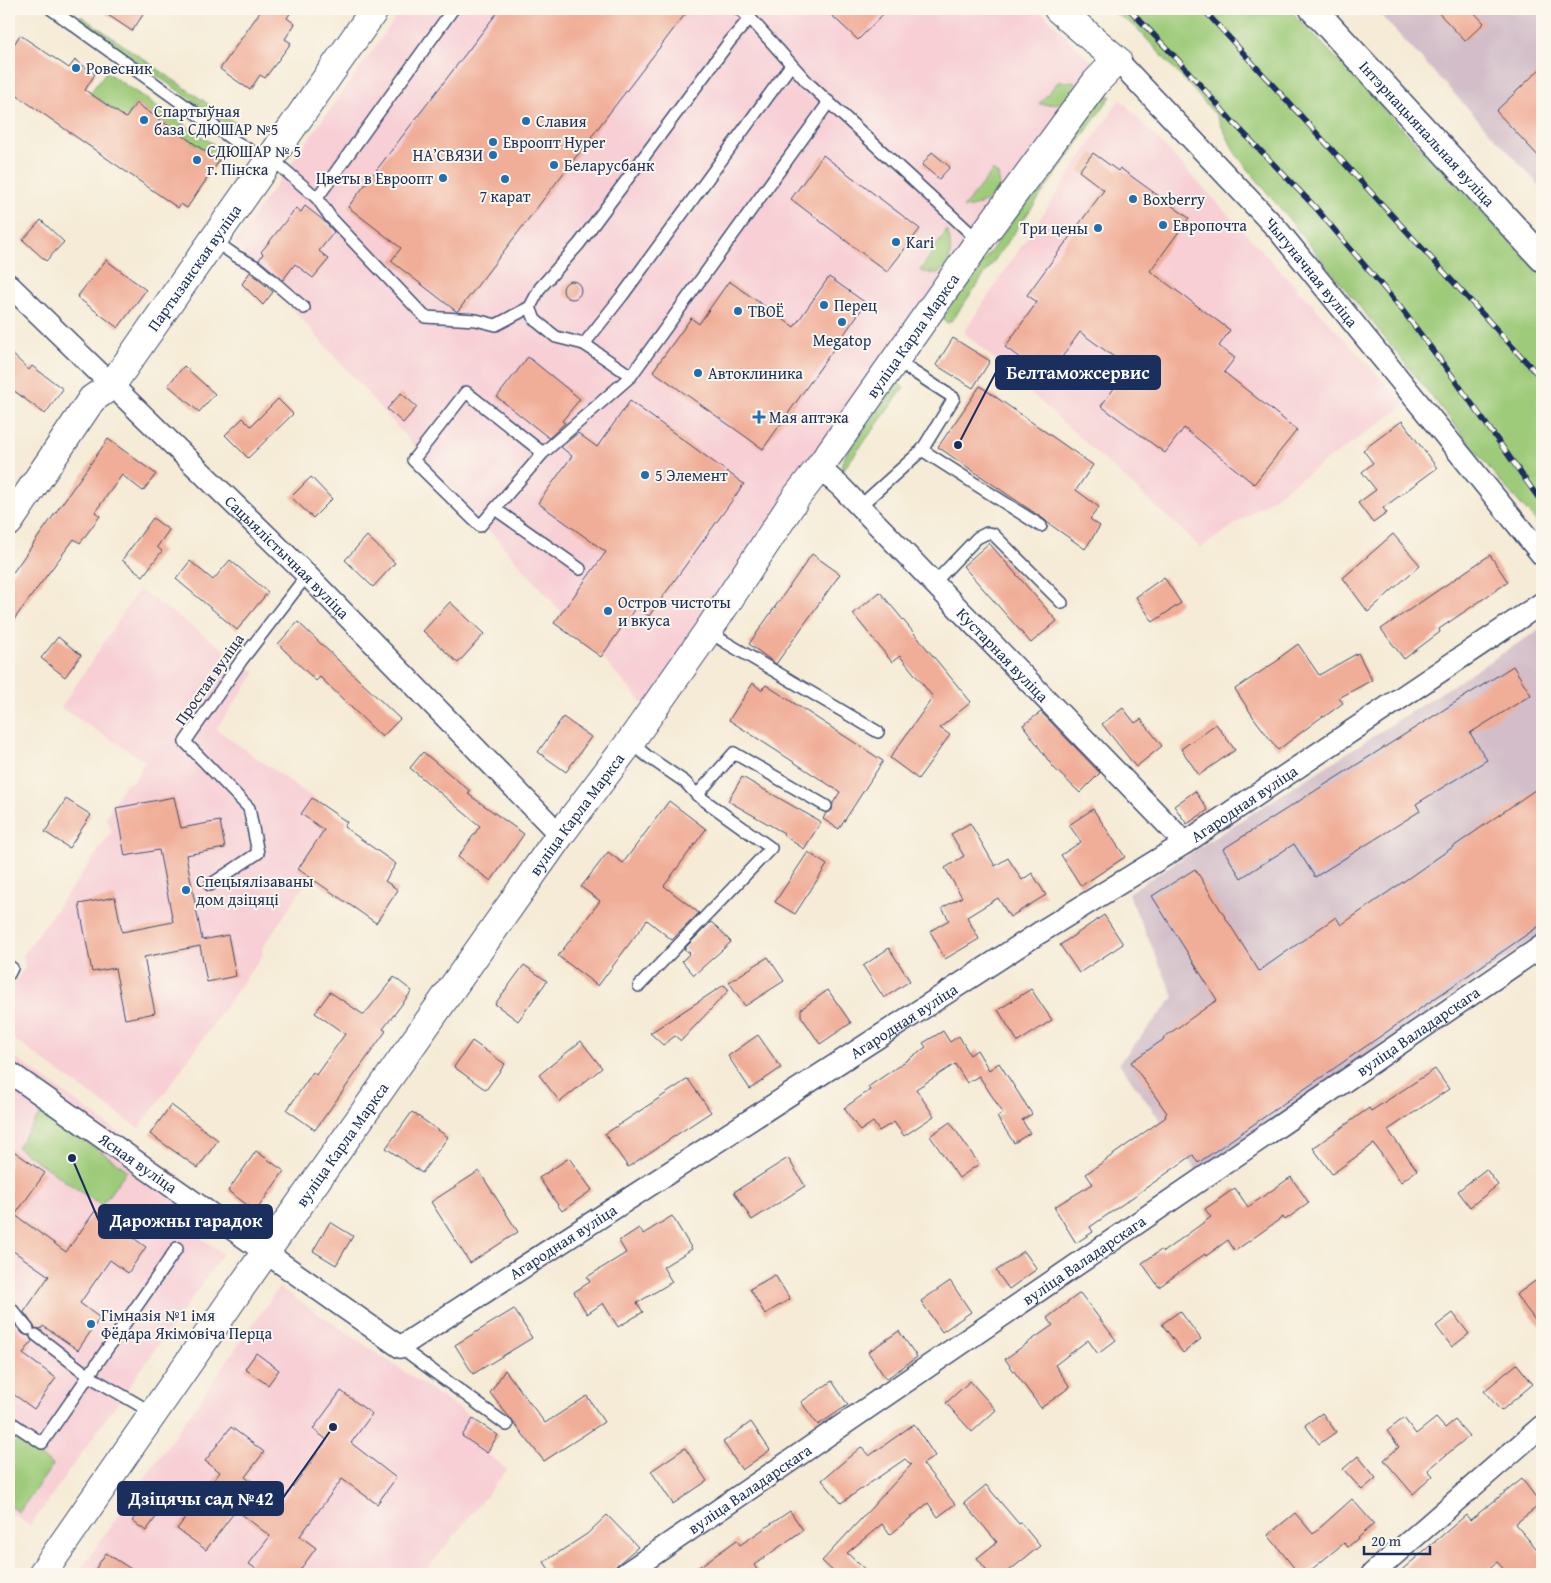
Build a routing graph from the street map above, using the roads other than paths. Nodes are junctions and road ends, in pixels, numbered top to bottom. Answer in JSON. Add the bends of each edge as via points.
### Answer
{"nodes":[{"id":1,"x":52,"y":9,"type":"edge"},
{"id":2,"x":375,"y":9,"type":"edge"},
{"id":3,"x":453,"y":9,"type":"edge"},
{"id":4,"x":739,"y":9,"type":"edge"},
{"id":5,"x":1058,"y":9,"type":"edge"},
{"id":6,"x":1313,"y":9,"type":"edge"},
{"id":7,"x":750,"y":18,"type":"junction"},
{"id":8,"x":1117,"y":60,"type":"junction"},
{"id":9,"x":792,"y":65,"type":"junction"},
{"id":10,"x":829,"y":102,"type":"junction"},
{"id":11,"x":272,"y":159,"type":"junction"},
{"id":12,"x":317,"y":198,"type":"junction"},
{"id":13,"x":213,"y":240,"type":"junction"},
{"id":14,"x":979,"y":241,"type":"junction"},
{"id":15,"x":1542,"y":258,"type":"edge"},
{"id":16,"x":9,"y":285,"type":"edge"},
{"id":17,"x":530,"y":307,"type":"junction"},
{"id":18,"x":304,"y":308,"type":"dead end"},
{"id":19,"x":584,"y":344,"type":"junction"},
{"id":20,"x":895,"y":360,"type":"junction"},
{"id":21,"x":631,"y":376,"type":"junction"},
{"id":22,"x":111,"y":386,"type":"junction"},
{"id":23,"x":922,"y":450,"type":"junction"},
{"id":24,"x":543,"y":453,"type":"junction"},
{"id":25,"x":819,"y":468,"type":"junction"},
{"id":26,"x":860,"y":506,"type":"junction"},
{"id":27,"x":495,"y":509,"type":"junction"},
{"id":28,"x":9,"y":522,"type":"edge"},
{"id":29,"x":1041,"y":526,"type":"dead end"},
{"id":30,"x":1542,"y":555,"type":"edge"},
{"id":31,"x":580,"y":569,"type":"dead end"},
{"id":32,"x":307,"y":575,"type":"junction"},
{"id":33,"x":934,"y":583,"type":"junction"},
{"id":34,"x":1062,"y":603,"type":"dead end"},
{"id":35,"x":1542,"y":603,"type":"edge"},
{"id":36,"x":708,"y":630,"type":"junction"},
{"id":37,"x":878,"y":732,"type":"dead end"},
{"id":38,"x":630,"y":742,"type":"junction"},
{"id":39,"x":697,"y":795,"type":"junction"},
{"id":40,"x":826,"y":806,"type":"dead end"},
{"id":41,"x":560,"y":835,"type":"junction"},
{"id":42,"x":1184,"y":843,"type":"junction"},
{"id":43,"x":210,"y":885,"type":"dead end"},
{"id":44,"x":1542,"y":946,"type":"edge"},
{"id":45,"x":9,"y":966,"type":"edge"},
{"id":46,"x":9,"y":974,"type":"edge"},
{"id":47,"x":639,"y":986,"type":"dead end"},
{"id":48,"x":9,"y":1072,"type":"edge"},
{"id":49,"x":177,"y":1248,"type":"dead end"},
{"id":50,"x":266,"y":1254,"type":"junction"},
{"id":51,"x":9,"y":1306,"type":"edge"},
{"id":52,"x":400,"y":1347,"type":"junction"},
{"id":53,"x":89,"y":1376,"type":"junction"},
{"id":54,"x":154,"y":1414,"type":"junction"},
{"id":55,"x":9,"y":1420,"type":"edge"},
{"id":56,"x":507,"y":1425,"type":"dead end"},
{"id":57,"x":1542,"y":1426,"type":"edge"},
{"id":58,"x":42,"y":1574,"type":"edge"},
{"id":59,"x":626,"y":1574,"type":"edge"},
{"id":60,"x":1372,"y":1574,"type":"edge"}],
"edges":[{"from":1,"to":11,"type":"lane","via":[[233,140]]},
{"from":2,"to":11,"type":"main road","name":"Партызанская вуліца"},
{"from":3,"to":12,"type":"lane"},
{"from":4,"to":7,"type":"lane"},
{"from":5,"to":8,"type":"main road","name":"Чыгуначная вуліца"},
{"from":6,"to":15,"type":"street","name":"Інтэрнацыянальная вуліца"},
{"from":7,"to":9,"type":"lane"},
{"from":7,"to":17,"type":"lane","via":[[578,244],[540,288]]},
{"from":8,"to":14,"type":"main road","name":"вуліца Карла Маркса","via":[[1096,82]]},
{"from":8,"to":30,"type":"street","name":"Чыгуначная вуліца","via":[[1278,230]]},
{"from":9,"to":10,"type":"lane"},
{"from":9,"to":19,"type":"lane"},
{"from":10,"to":14,"type":"lane"},
{"from":10,"to":21,"type":"lane"},
{"from":11,"to":12,"type":"lane"},
{"from":11,"to":13,"type":"main road","name":"Партызанская вуліца"},
{"from":12,"to":17,"type":"lane","via":[[331,218],[425,317],[476,320],[496,325]]},
{"from":13,"to":18,"type":"lane","via":[[255,266]]},
{"from":13,"to":22,"type":"main road","name":"Партызанская вуліца"},
{"from":14,"to":20,"type":"main road","name":"вуліца Карла Маркса"},
{"from":16,"to":22,"type":"street","name":"Сацыялістычная вуліца"},
{"from":17,"to":19,"type":"lane","via":[[535,320],[556,337]]},
{"from":19,"to":21,"type":"lane"},
{"from":20,"to":23,"type":"lane","via":[[954,398]]},
{"from":20,"to":25,"type":"main road","name":"вуліца Карла Маркса"},
{"from":21,"to":24,"type":"lane"},
{"from":22,"to":28,"type":"main road","name":"Партызанская вуліца","via":[[92,399]]},
{"from":22,"to":32,"type":"street","name":"Сацыялістычная вуліца"},
{"from":23,"to":26,"type":"lane"},
{"from":23,"to":29,"type":"lane"},
{"from":24,"to":27,"type":"lane"},
{"from":24,"to":27,"type":"lane","via":[[466,392],[413,460],[480,526]]},
{"from":25,"to":26,"type":"street","name":"Кустарная вуліца"},
{"from":25,"to":36,"type":"main road","name":"вуліца Карла Маркса"},
{"from":26,"to":33,"type":"street","name":"Кустарная вуліца"},
{"from":27,"to":31,"type":"lane"},
{"from":32,"to":41,"type":"street","name":"Сацыялістычная вуліца"},
{"from":32,"to":43,"type":"lane","name":"Простая вуліца","via":[[241,661],[185,742],[249,808],[258,853]]},
{"from":33,"to":34,"type":"lane","via":[[977,538],[987,533],[993,534]]},
{"from":33,"to":42,"type":"street","name":"Кустарная вуліца"},
{"from":35,"to":42,"type":"street","name":"Агародная вуліца"},
{"from":36,"to":37,"type":"lane"},
{"from":36,"to":38,"type":"main road","name":"вуліца Карла Маркса"},
{"from":38,"to":39,"type":"lane","via":[[685,782]]},
{"from":38,"to":41,"type":"main road","name":"вуліца Карла Маркса"},
{"from":39,"to":40,"type":"lane","via":[[734,753]]},
{"from":39,"to":47,"type":"lane","via":[[771,848]]},
{"from":41,"to":50,"type":"main road","name":"вуліца Карла Маркса"},
{"from":42,"to":52,"type":"street","name":"Агародная вуліца","via":[[1039,933]]},
{"from":44,"to":59,"type":"street","name":"вуліца Валадарскага"},
{"from":45,"to":46,"type":"lane","via":[[12,968]]},
{"from":48,"to":50,"type":"street","name":"Ясная вуліца"},
{"from":49,"to":53,"type":"lane"},
{"from":50,"to":52,"type":"street"},
{"from":50,"to":54,"type":"main road","name":"вуліца Карла Маркса"},
{"from":51,"to":53,"type":"lane","via":[[32,1332]]},
{"from":52,"to":56,"type":"lane"},
{"from":53,"to":54,"type":"lane"},
{"from":53,"to":55,"type":"lane","via":[[42,1442]]},
{"from":54,"to":58,"type":"main road","name":"вуліца Карла Маркса"},
{"from":57,"to":60,"type":"street"}]}
